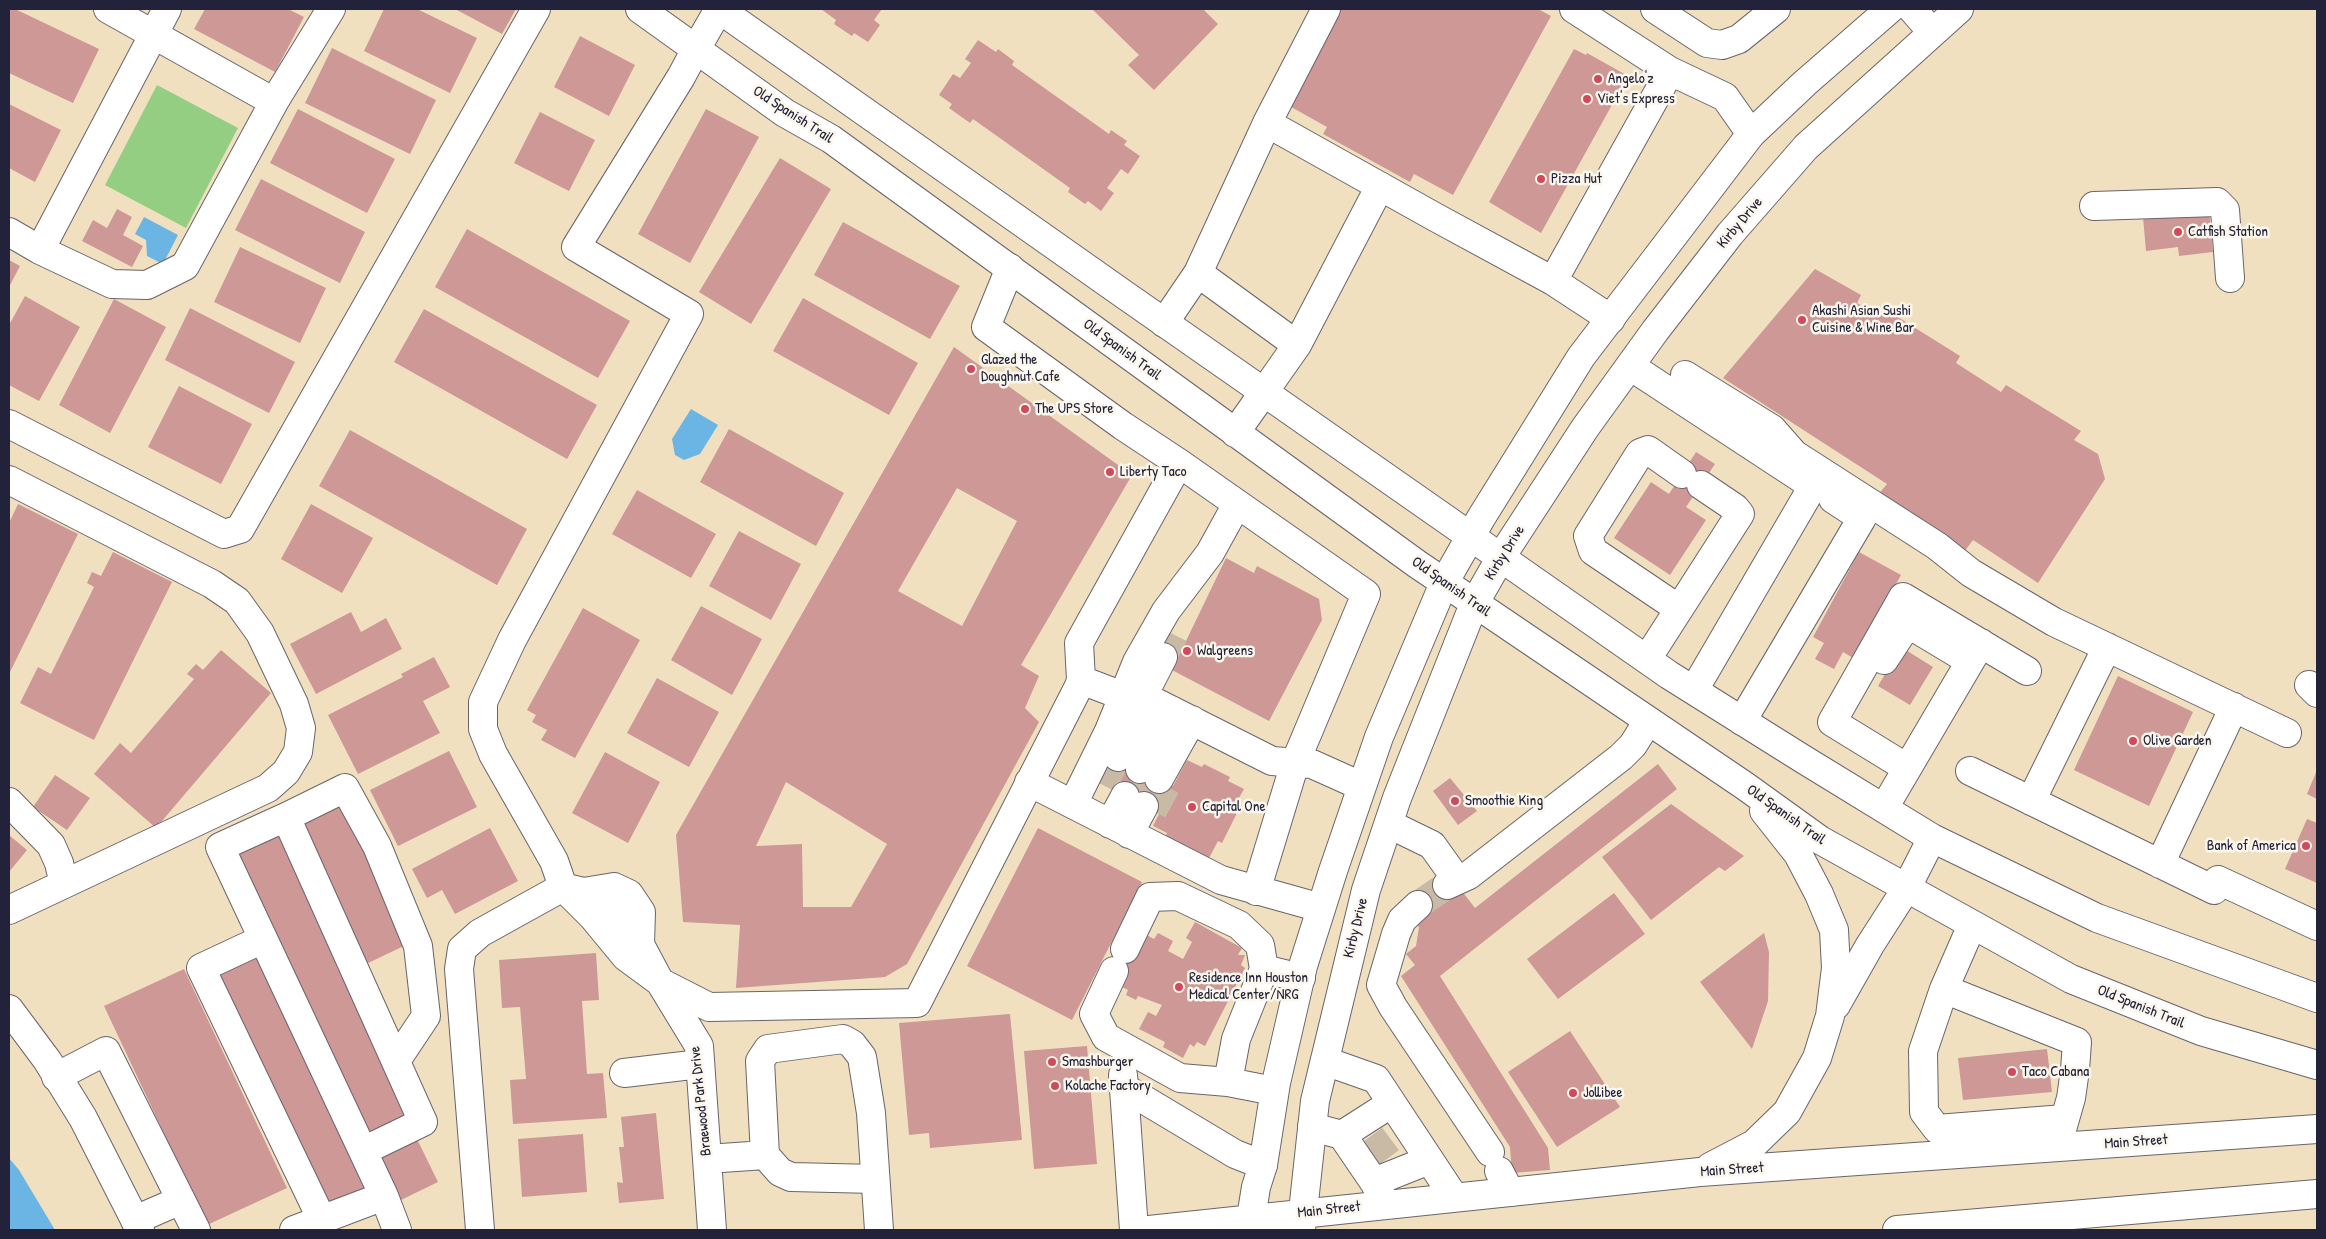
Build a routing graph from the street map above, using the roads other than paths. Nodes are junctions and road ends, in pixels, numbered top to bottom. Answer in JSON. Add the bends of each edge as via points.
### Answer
{"nodes":[{"id":1,"x":108,"y":9,"type":"edge"},
{"id":2,"x":166,"y":9,"type":"edge"},
{"id":3,"x":331,"y":9,"type":"edge"},
{"id":4,"x":536,"y":9,"type":"edge"},
{"id":5,"x":640,"y":9,"type":"edge"},
{"id":6,"x":719,"y":9,"type":"edge"},
{"id":7,"x":1326,"y":9,"type":"edge"},
{"id":8,"x":1574,"y":9,"type":"edge"},
{"id":9,"x":1655,"y":9,"type":"edge"},
{"id":10,"x":1776,"y":9,"type":"edge"},
{"id":11,"x":1890,"y":9,"type":"edge"},
{"id":12,"x":1912,"y":9,"type":"edge"},
{"id":13,"x":1959,"y":9,"type":"edge"},
{"id":14,"x":152,"y":32,"type":"junction"},
{"id":15,"x":1932,"y":32,"type":"junction"},
{"id":16,"x":696,"y":49,"type":"junction"},
{"id":17,"x":1670,"y":71,"type":"junction"},
{"id":18,"x":274,"y":102,"type":"junction"},
{"id":19,"x":853,"y":102,"type":"junction"},
{"id":20,"x":1267,"y":123,"type":"junction"},
{"id":21,"x":1751,"y":134,"type":"junction"},
{"id":22,"x":831,"y":139,"type":"junction"},
{"id":23,"x":1380,"y":186,"type":"junction"},
{"id":24,"x":2094,"y":206,"type":"dead end"},
{"id":25,"x":1033,"y":230,"type":"junction"},
{"id":26,"x":9,"y":232,"type":"edge"},
{"id":27,"x":40,"y":250,"type":"junction"},
{"id":28,"x":1010,"y":268,"type":"junction"},
{"id":29,"x":1198,"y":273,"type":"junction"},
{"id":30,"x":2230,"y":278,"type":"dead end"},
{"id":31,"x":1553,"y":280,"type":"junction"},
{"id":32,"x":1611,"y":319,"type":"junction"},
{"id":33,"x":1164,"y":322,"type":"junction"},
{"id":34,"x":1297,"y":345,"type":"junction"},
{"id":35,"x":1630,"y":366,"type":"junction"},
{"id":36,"x":1684,"y":375,"type":"dead end"},
{"id":37,"x":1264,"y":392,"type":"junction"},
{"id":38,"x":9,"y":424,"type":"edge"},
{"id":39,"x":1234,"y":433,"type":"junction"},
{"id":40,"x":1179,"y":463,"type":"junction"},
{"id":41,"x":1817,"y":479,"type":"junction"},
{"id":42,"x":9,"y":480,"type":"edge"},
{"id":43,"x":1237,"y":504,"type":"junction"},
{"id":44,"x":1471,"y":536,"type":"junction"},
{"id":45,"x":1210,"y":552,"type":"junction"},
{"id":46,"x":1501,"y":557,"type":"junction"},
{"id":47,"x":1444,"y":583,"type":"junction"},
{"id":48,"x":1474,"y":604,"type":"junction"},
{"id":49,"x":1678,"y":609,"type":"junction"},
{"id":50,"x":2107,"y":647,"type":"junction"},
{"id":51,"x":1976,"y":652,"type":"junction"},
{"id":52,"x":1647,"y":659,"type":"junction"},
{"id":53,"x":2027,"y":671,"type":"dead end"},
{"id":54,"x":1081,"y":680,"type":"junction"},
{"id":55,"x":1694,"y":690,"type":"junction"},
{"id":56,"x":2234,"y":707,"type":"junction"},
{"id":57,"x":1165,"y":708,"type":"junction"},
{"id":58,"x":1648,"y":721,"type":"junction"},
{"id":59,"x":1742,"y":722,"type":"junction"},
{"id":60,"x":2287,"y":733,"type":"dead end"},
{"id":61,"x":1295,"y":763,"type":"junction"},
{"id":62,"x":1907,"y":768,"type":"junction"},
{"id":63,"x":1970,"y":771,"type":"dead end"},
{"id":64,"x":1029,"y":782,"type":"junction"},
{"id":65,"x":1361,"y":786,"type":"junction"},
{"id":66,"x":1745,"y":786,"type":"junction"},
{"id":67,"x":2031,"y":801,"type":"junction"},
{"id":68,"x":9,"y":802,"type":"edge"},
{"id":69,"x":1884,"y":808,"type":"junction"},
{"id":70,"x":286,"y":817,"type":"junction"},
{"id":71,"x":1108,"y":823,"type":"junction"},
{"id":72,"x":1389,"y":824,"type":"junction"},
{"id":73,"x":1932,"y":838,"type":"junction"},
{"id":74,"x":2160,"y":864,"type":"junction"},
{"id":75,"x":64,"y":884,"type":"junction"},
{"id":76,"x":1906,"y":889,"type":"junction"},
{"id":77,"x":574,"y":890,"type":"junction"},
{"id":78,"x":1256,"y":891,"type":"junction"},
{"id":79,"x":1418,"y":905,"type":"tunnel mouth"},
{"id":80,"x":1321,"y":908,"type":"junction"},
{"id":81,"x":9,"y":910,"type":"edge"},
{"id":82,"x":1358,"y":920,"type":"junction"},
{"id":83,"x":1972,"y":925,"type":"junction"},
{"id":84,"x":2317,"y":926,"type":"edge"},
{"id":85,"x":263,"y":939,"type":"junction"},
{"id":86,"x":1351,"y":951,"type":"junction"},
{"id":87,"x":1388,"y":962,"type":"junction"},
{"id":88,"x":1264,"y":969,"type":"junction"},
{"id":89,"x":1300,"y":978,"type":"junction"},
{"id":90,"x":660,"y":982,"type":"junction"},
{"id":91,"x":1944,"y":989,"type":"junction"},
{"id":92,"x":2317,"y":998,"type":"edge"},
{"id":93,"x":9,"y":1009,"type":"edge"},
{"id":94,"x":1830,"y":1016,"type":"junction"},
{"id":95,"x":396,"y":1061,"type":"junction"},
{"id":96,"x":1325,"y":1061,"type":"junction"},
{"id":97,"x":700,"y":1064,"type":"junction"},
{"id":98,"x":2317,"y":1065,"type":"edge"},
{"id":99,"x":624,"y":1073,"type":"dead end"},
{"id":100,"x":56,"y":1076,"type":"junction"},
{"id":101,"x":1228,"y":1082,"type":"junction"},
{"id":102,"x":1274,"y":1091,"type":"junction"},
{"id":103,"x":1392,"y":1103,"type":"junction"},
{"id":104,"x":2064,"y":1119,"type":"junction"},
{"id":105,"x":1312,"y":1127,"type":"junction"},
{"id":106,"x":2317,"y":1130,"type":"edge"},
{"id":107,"x":1358,"y":1131,"type":"junction"},
{"id":108,"x":2057,"y":1147,"type":"junction"},
{"id":109,"x":363,"y":1151,"type":"junction"},
{"id":110,"x":765,"y":1155,"type":"junction"},
{"id":111,"x":707,"y":1159,"type":"junction"},
{"id":112,"x":1429,"y":1160,"type":"junction"},
{"id":113,"x":1494,"y":1162,"type":"junction"},
{"id":114,"x":1263,"y":1165,"type":"junction"},
{"id":115,"x":1700,"y":1172,"type":"junction"},
{"id":116,"x":875,"y":1179,"type":"junction"},
{"id":117,"x":1386,"y":1179,"type":"junction"},
{"id":118,"x":2317,"y":1194,"type":"edge"},
{"id":119,"x":384,"y":1196,"type":"junction"},
{"id":120,"x":1454,"y":1198,"type":"junction"},
{"id":121,"x":181,"y":1200,"type":"junction"},
{"id":122,"x":322,"y":1220,"type":"junction"},
{"id":123,"x":479,"y":1221,"type":"edge"},
{"id":124,"x":1302,"y":1222,"type":"edge"},
{"id":125,"x":137,"y":1225,"type":"edge"},
{"id":126,"x":1249,"y":1225,"type":"edge"},
{"id":127,"x":196,"y":1230,"type":"edge"},
{"id":128,"x":294,"y":1230,"type":"edge"},
{"id":129,"x":397,"y":1230,"type":"edge"},
{"id":130,"x":712,"y":1230,"type":"edge"},
{"id":131,"x":879,"y":1230,"type":"edge"},
{"id":132,"x":1134,"y":1230,"type":"edge"},
{"id":133,"x":1149,"y":1230,"type":"edge"},
{"id":134,"x":1897,"y":1230,"type":"edge"}],
"edges":[{"from":1,"to":14,"type":"main road"},
{"from":2,"to":14,"type":"main road"},
{"from":3,"to":18,"type":"main road"},
{"from":4,"to":38,"type":"main road","via":[[240,529],[224,534]]},
{"from":5,"to":16,"type":"main road","name":"Old Spanish Trail"},
{"from":6,"to":16,"type":"main road"},
{"from":6,"to":19,"type":"main road"},
{"from":7,"to":20,"type":"main road"},
{"from":8,"to":17,"type":"main road"},
{"from":9,"to":10,"type":"main road","via":[[1707,42],[1722,45],[1739,39]]},
{"from":11,"to":21,"type":"main road"},
{"from":12,"to":15,"type":"main road"},
{"from":13,"to":15,"type":"main road","name":"Kirby Drive"},
{"from":14,"to":18,"type":"main road"},
{"from":14,"to":27,"type":"main road"},
{"from":15,"to":35,"type":"main road","name":"Kirby Drive","via":[[1806,147],[1730,234]]},
{"from":16,"to":22,"type":"main road","name":"Old Spanish Trail","via":[[785,113]]},
{"from":16,"to":77,"type":"main road","via":[[576,247],[689,314],[512,640],[483,702],[483,729],[493,754]]},
{"from":17,"to":21,"type":"main road","via":[[1725,97]]},
{"from":17,"to":31,"type":"main road"},
{"from":18,"to":27,"type":"main road","via":[[185,266],[147,285],[112,284]]},
{"from":19,"to":22,"type":"main road"},
{"from":19,"to":25,"type":"main road"},
{"from":20,"to":23,"type":"main road"},
{"from":20,"to":29,"type":"main road"},
{"from":21,"to":32,"type":"main road"},
{"from":22,"to":28,"type":"main road","name":"Old Spanish Trail"},
{"from":23,"to":31,"type":"main road"},
{"from":23,"to":34,"type":"main road"},
{"from":24,"to":30,"type":"main road","via":[[2217,202],[2225,210]]},
{"from":25,"to":28,"type":"main road"},
{"from":25,"to":33,"type":"main road"},
{"from":26,"to":27,"type":"main road"},
{"from":28,"to":39,"type":"main road","name":"Old Spanish Trail"},
{"from":28,"to":40,"type":"main road","via":[[986,327]]},
{"from":29,"to":33,"type":"main road"},
{"from":29,"to":34,"type":"main road"},
{"from":31,"to":32,"type":"main road"},
{"from":32,"to":44,"type":"main road","via":[[1581,357]]},
{"from":33,"to":37,"type":"main road"},
{"from":34,"to":37,"type":"main road"},
{"from":35,"to":41,"type":"main road"},
{"from":35,"to":46,"type":"main road","name":"Kirby Drive","via":[[1585,428]]},
{"from":36,"to":41,"type":"main road","via":[[1772,429]]},
{"from":37,"to":39,"type":"main road"},
{"from":37,"to":44,"type":"main road"},
{"from":39,"to":47,"type":"main road","name":"Old Spanish Trail"},
{"from":40,"to":43,"type":"main road"},
{"from":40,"to":54,"type":"main road","via":[[1079,643]]},
{"from":41,"to":50,"type":"main road","via":[[1937,546],[1971,573],[2054,622]]},
{"from":41,"to":55,"type":"main road"},
{"from":41,"to":59,"type":"main road","via":[[1862,518]]},
{"from":42,"to":75,"type":"main road","via":[[212,584],[237,601],[260,633],[294,704],[301,728],[298,752],[286,772],[268,788]]},
{"from":43,"to":45,"type":"main road"},
{"from":43,"to":61,"type":"main road","via":[[1366,594]]},
{"from":44,"to":46,"type":"main road"},
{"from":44,"to":47,"type":"main road"},
{"from":45,"to":57,"type":"main road","via":[[1169,646]]},
{"from":45,"to":57,"type":"main road","via":[[1166,611],[1138,662]]},
{"from":46,"to":48,"type":"main road","name":"Kirby Drive"},
{"from":46,"to":52,"type":"main road"},
{"from":47,"to":48,"type":"main road","name":"Old Spanish Trail"},
{"from":47,"to":65,"type":"main road"},
{"from":48,"to":58,"type":"main road","name":"Old Spanish Trail"},
{"from":48,"to":72,"type":"main road","name":"Kirby Drive"},
{"from":49,"to":49,"type":"main road","via":[[1740,514],[1648,450],[1640,453],[1588,536],[1593,551]]},
{"from":49,"to":52,"type":"main road"},
{"from":50,"to":56,"type":"main road"},
{"from":50,"to":67,"type":"main road"},
{"from":51,"to":53,"type":"main road"},
{"from":51,"to":62,"type":"main road"},
{"from":51,"to":62,"type":"main road","via":[[1903,597],[1832,722]]},
{"from":52,"to":55,"type":"main road"},
{"from":54,"to":57,"type":"main road"},
{"from":54,"to":64,"type":"main road"},
{"from":55,"to":59,"type":"main road"},
{"from":56,"to":60,"type":"main road"},
{"from":56,"to":74,"type":"main road"},
{"from":57,"to":57,"type":"main road","via":[[1144,771]]},
{"from":57,"to":61,"type":"main road","via":[[1272,761]]},
{"from":57,"to":71,"type":"main road","via":[[1109,732]]},
{"from":58,"to":66,"type":"main road","name":"Old Spanish Trail"},
{"from":58,"to":72,"type":"main road","via":[[1621,757],[1469,875],[1452,883],[1432,845]]},
{"from":59,"to":69,"type":"main road"},
{"from":61,"to":65,"type":"main road","via":[[1312,764]]},
{"from":61,"to":78,"type":"main road"},
{"from":62,"to":69,"type":"main road"},
{"from":63,"to":67,"type":"main road"},
{"from":64,"to":71,"type":"main road"},
{"from":64,"to":90,"type":"main road","via":[[917,1003],[709,1007]]},
{"from":65,"to":80,"type":"main road"},
{"from":66,"to":76,"type":"main road","name":"Old Spanish Trail","via":[[1820,840]]},
{"from":66,"to":94,"type":"main road","via":[[1798,854],[1820,894],[1834,930],[1836,968]]},
{"from":67,"to":74,"type":"main road"},
{"from":68,"to":75,"type":"main road","via":[[50,845]]},
{"from":69,"to":73,"type":"main road"},
{"from":70,"to":85,"type":"main road","via":[[220,847]]},
{"from":70,"to":95,"type":"main road"},
{"from":70,"to":95,"type":"main road","via":[[345,788],[377,846],[418,946],[426,1016]]},
{"from":71,"to":71,"type":"main road","via":[[1129,798]]},
{"from":71,"to":78,"type":"main road","via":[[1221,880]]},
{"from":72,"to":82,"type":"main road","name":"Kirby Drive"},
{"from":73,"to":76,"type":"main road"},
{"from":73,"to":92,"type":"main road","via":[[2097,918]]},
{"from":74,"to":84,"type":"main road"},
{"from":75,"to":81,"type":"main road"},
{"from":76,"to":83,"type":"main road","name":"Old Spanish Trail"},
{"from":76,"to":94,"type":"main road"},
{"from":77,"to":90,"type":"main road","via":[[626,958]]},
{"from":77,"to":90,"type":"main road","name":"Braewood Park Drive","via":[[603,904],[635,935]]},
{"from":77,"to":123,"type":"main road","via":[[480,932],[462,949],[459,969]]},
{"from":78,"to":80,"type":"main road"},
{"from":79,"to":87,"type":"main road","via":[[1402,920]]},
{"from":80,"to":82,"type":"main road"},
{"from":80,"to":89,"type":"main road"},
{"from":82,"to":86,"type":"main road","name":"Kirby Drive"},
{"from":83,"to":91,"type":"main road"},
{"from":83,"to":98,"type":"main road","name":"Old Spanish Trail","via":[[2071,979],[2134,1005],[2201,1031]]},
{"from":85,"to":109,"type":"main road"},
{"from":85,"to":122,"type":"main road","via":[[201,968]]},
{"from":86,"to":87,"type":"main road"},
{"from":86,"to":96,"type":"main road","name":"Kirby Drive"},
{"from":87,"to":113,"type":"main road","via":[[1381,985],[1392,1007]]},
{"from":88,"to":89,"type":"main road"},
{"from":88,"to":101,"type":"main road","via":[[1236,1039]]},
{"from":88,"to":101,"type":"main road","via":[[1260,945],[1239,925],[1178,896],[1146,894],[1119,960],[1089,1011],[1106,1037],[1180,1078]]},
{"from":89,"to":102,"type":"main road"},
{"from":90,"to":97,"type":"main road","name":"Braewood Park Drive","via":[[699,1046]]},
{"from":91,"to":104,"type":"main road","via":[[2077,1042],[2075,1070]]},
{"from":91,"to":104,"type":"main road","via":[[1923,1051],[1924,1112],[1937,1129]]},
{"from":93,"to":100,"type":"main road"},
{"from":94,"to":115,"type":"main road","via":[[1818,1058],[1787,1112],[1754,1144]]},
{"from":95,"to":109,"type":"main road","via":[[423,1122]]},
{"from":96,"to":103,"type":"main road","via":[[1376,1079]]},
{"from":96,"to":105,"type":"main road","name":"Kirby Drive"},
{"from":97,"to":99,"type":"main road"},
{"from":97,"to":111,"type":"main road","name":"Braewood Park Drive"},
{"from":100,"to":121,"type":"main road","via":[[106,1051]]},
{"from":100,"to":125,"type":"main road","via":[[83,1118]]},
{"from":101,"to":102,"type":"main road"},
{"from":102,"to":114,"type":"main road"},
{"from":103,"to":107,"type":"main road"},
{"from":103,"to":112,"type":"main road"},
{"from":104,"to":108,"type":"main road"},
{"from":105,"to":107,"type":"main road"},
{"from":105,"to":124,"type":"main road","name":"Kirby Drive"},
{"from":106,"to":108,"type":"main road","name":"Main Street"},
{"from":107,"to":117,"type":"main road"},
{"from":108,"to":115,"type":"main road","name":"Main Street"},
{"from":109,"to":119,"type":"main road"},
{"from":110,"to":111,"type":"main road"},
{"from":110,"to":116,"type":"main road","via":[[780,1172],[792,1177]]},
{"from":110,"to":116,"type":"main road","via":[[762,1055],[768,1048],[776,1046],[843,1039],[852,1044],[862,1057],[871,1113]]},
{"from":111,"to":130,"type":"main road","name":"Braewood Park Drive"},
{"from":112,"to":117,"type":"main road"},
{"from":112,"to":120,"type":"main road"},
{"from":113,"to":115,"type":"main road","name":"Main Street"},
{"from":113,"to":120,"type":"main road","name":"Main Street"},
{"from":114,"to":126,"type":"main road"},
{"from":114,"to":132,"type":"main road","via":[[1235,1154],[1123,1079]]},
{"from":116,"to":131,"type":"main road"},
{"from":117,"to":120,"type":"main road","name":"Main Street"},
{"from":117,"to":124,"type":"main road","name":"Main Street"},
{"from":118,"to":134,"type":"main road"},
{"from":119,"to":122,"type":"main road"},
{"from":119,"to":129,"type":"main road"},
{"from":121,"to":125,"type":"main road"},
{"from":121,"to":127,"type":"main road"},
{"from":122,"to":128,"type":"main road"},
{"from":124,"to":126,"type":"main road","name":"Main Street"},
{"from":126,"to":133,"type":"main road","name":"Main Street"}]}
